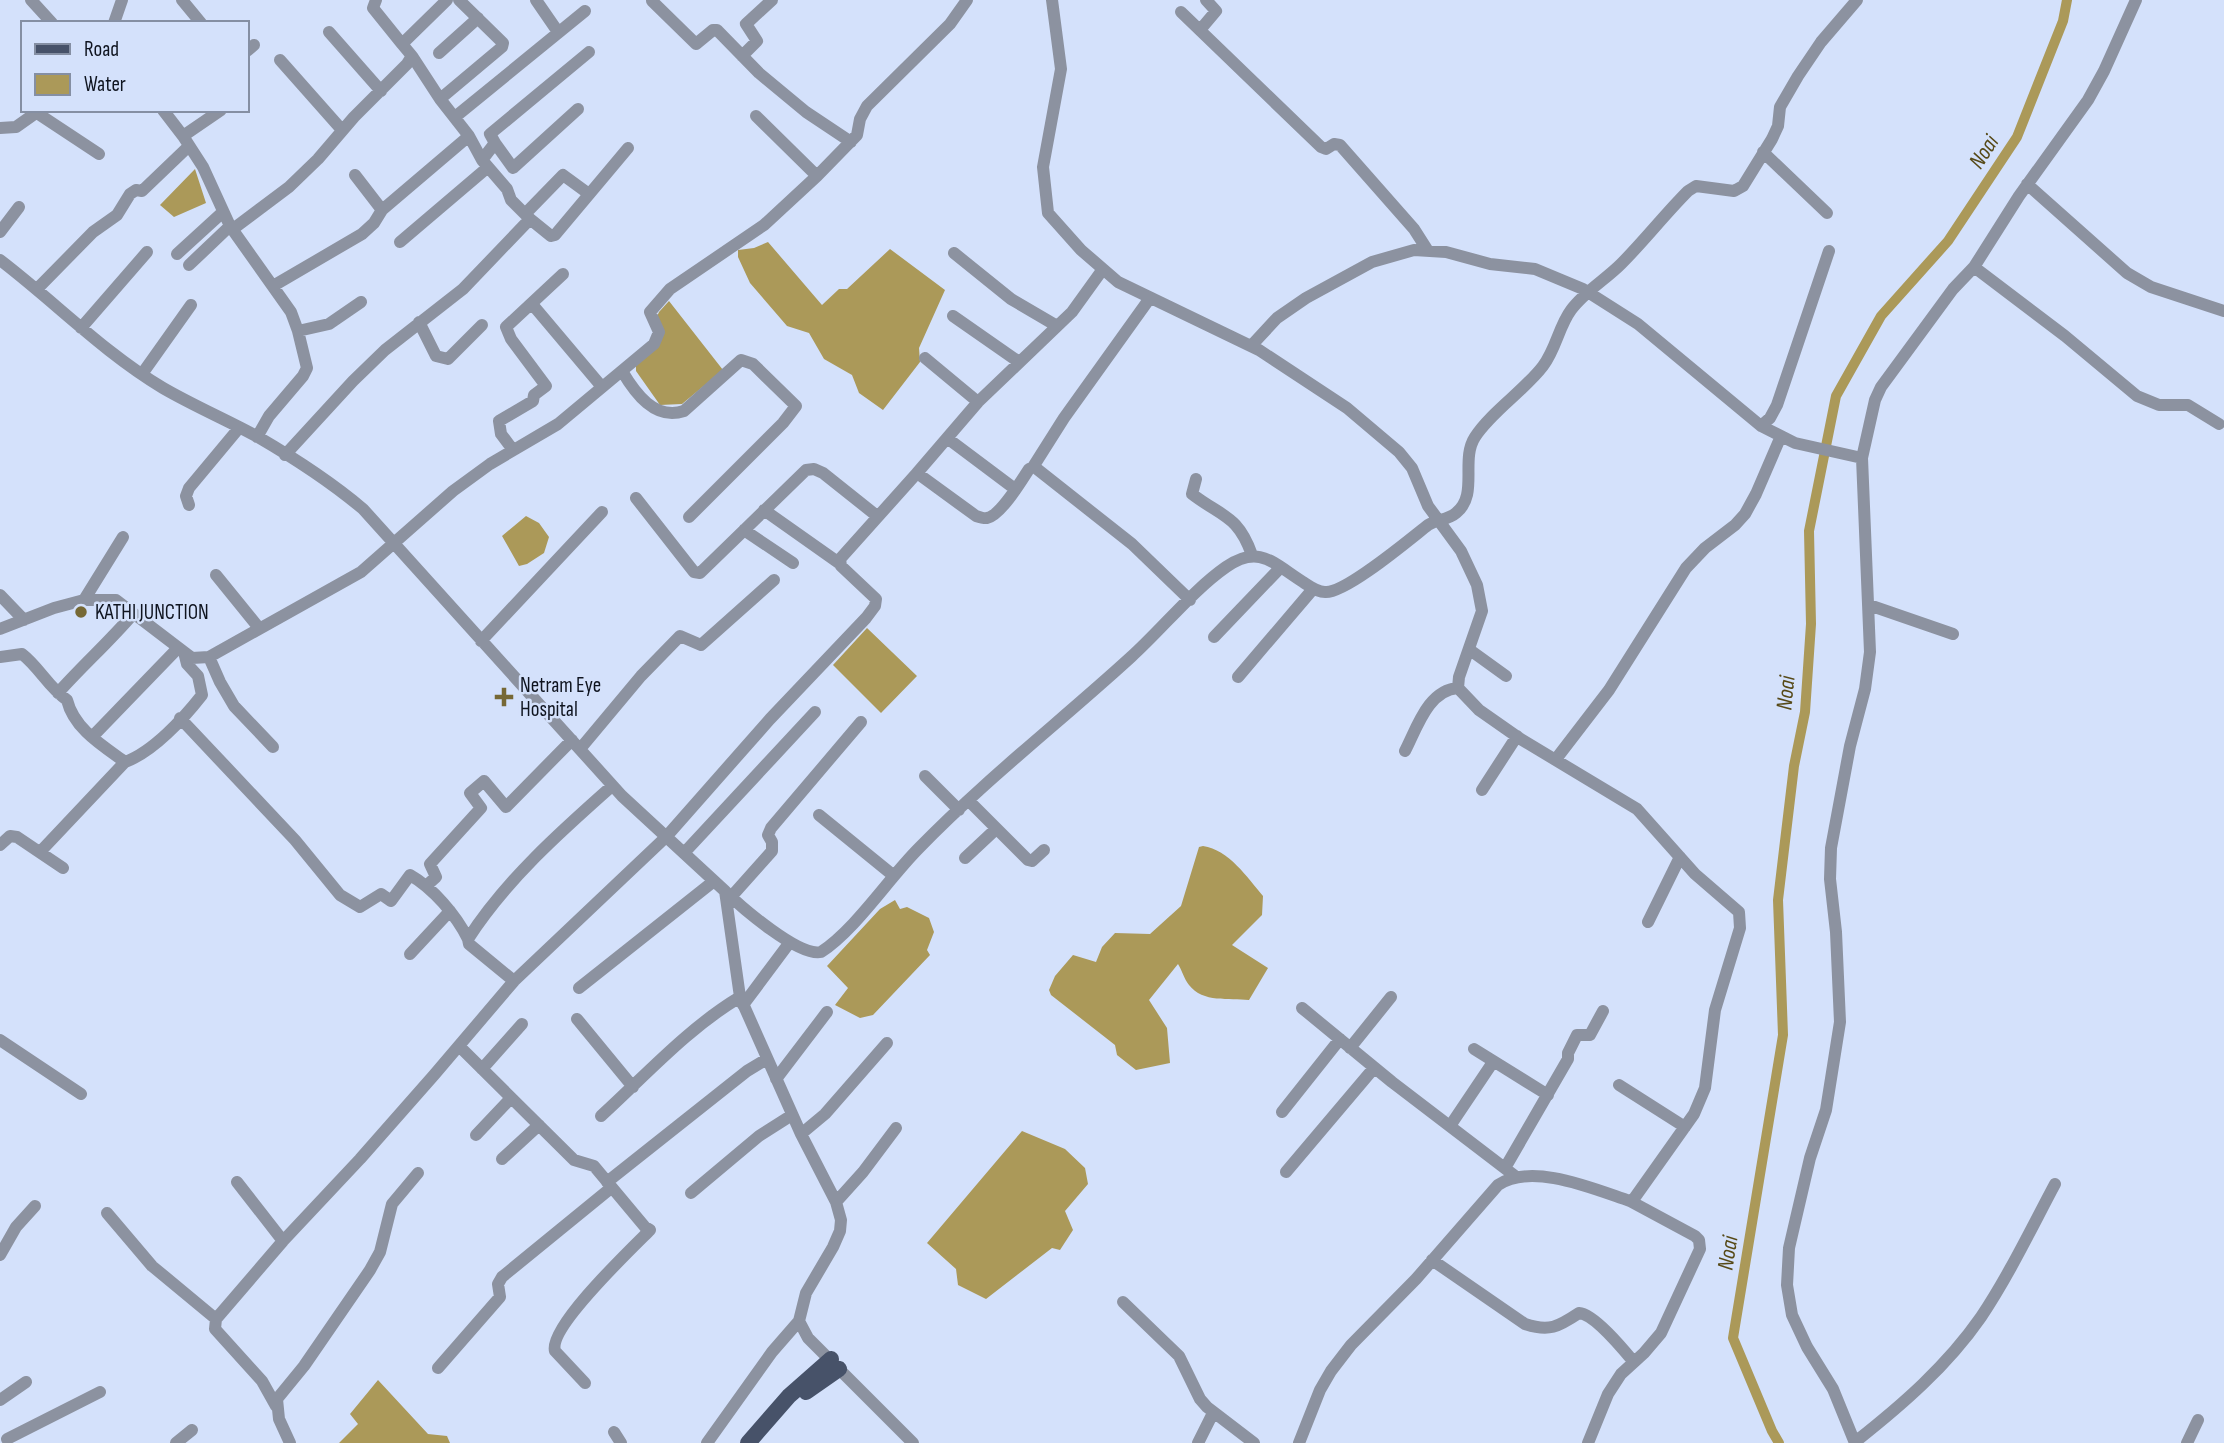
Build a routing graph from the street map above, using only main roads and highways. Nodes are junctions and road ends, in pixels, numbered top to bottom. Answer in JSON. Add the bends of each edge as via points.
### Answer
{"nodes":[{"id":1,"x":748,"y":1443,"type":"edge"},
{"id":2,"x":760,"y":1443,"type":"edge"}],
"edges":[{"from":1,"to":2,"type":"main road","via":[[789,1396],[835,1364]]}]}
